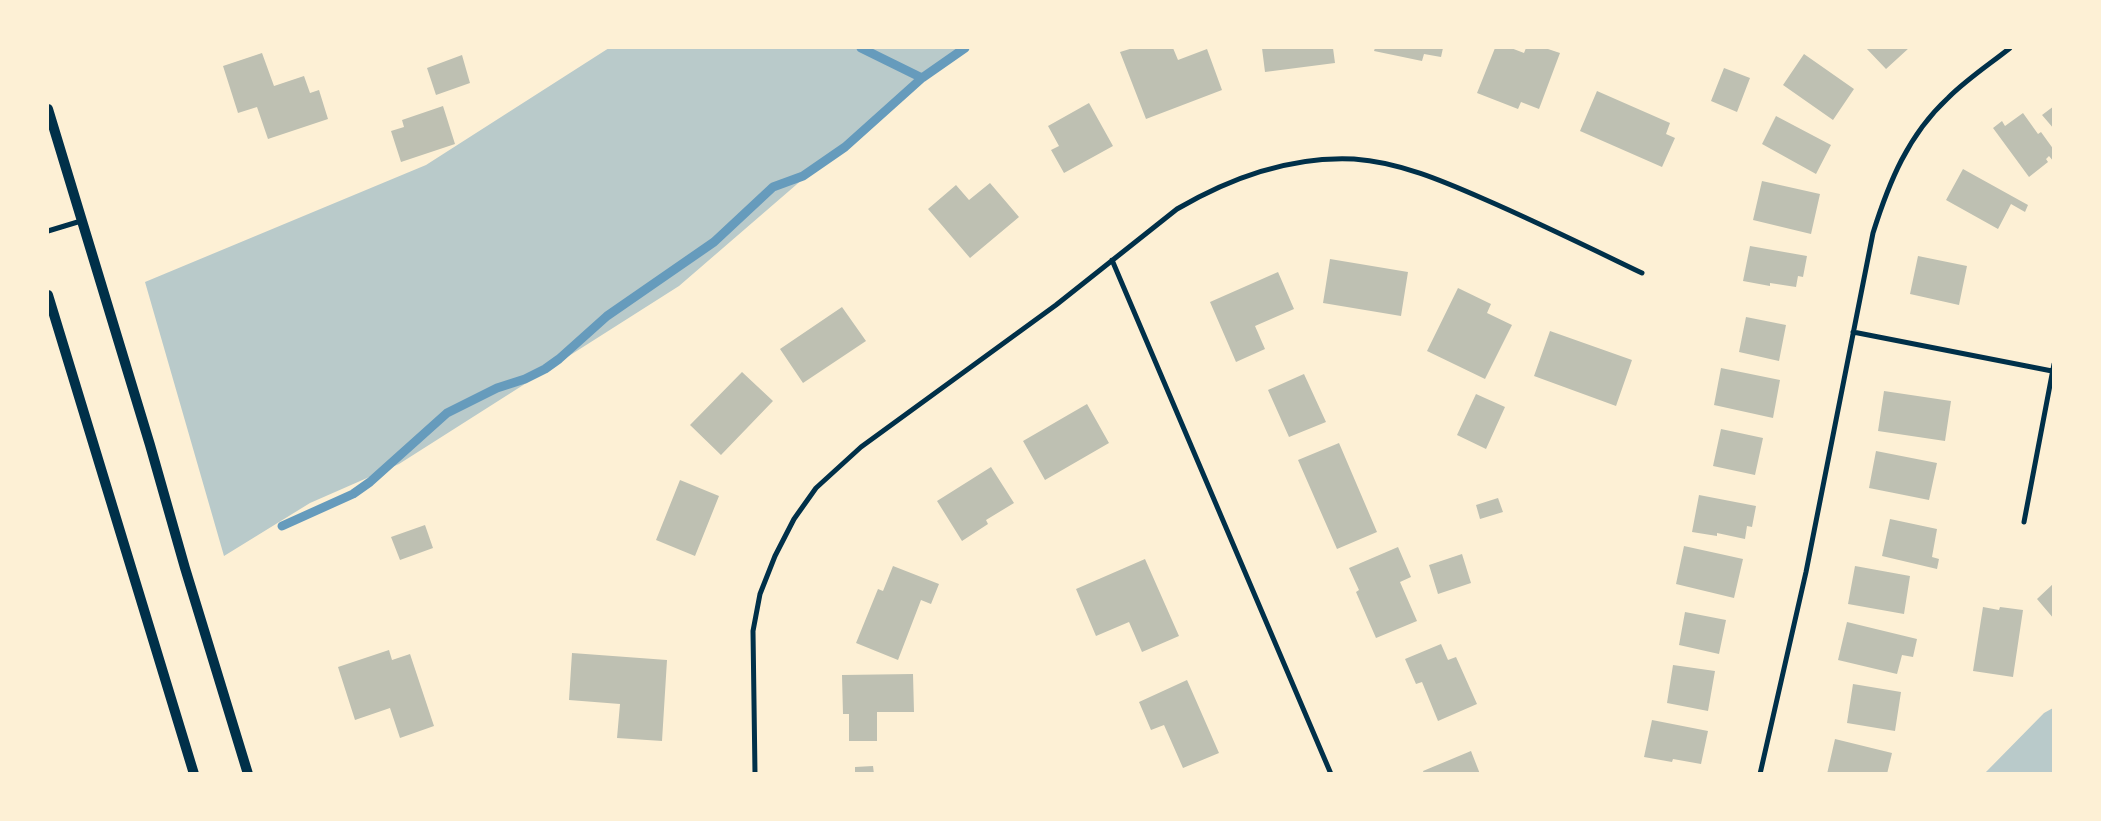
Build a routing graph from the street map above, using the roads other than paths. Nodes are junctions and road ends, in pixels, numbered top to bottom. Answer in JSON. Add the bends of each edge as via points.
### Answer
{"nodes":[{"id":1,"x":2010,"y":48,"type":"edge"},
{"id":2,"x":48,"y":109,"type":"edge"},
{"id":3,"x":81,"y":222,"type":"junction"},
{"id":4,"x":48,"y":231,"type":"edge"},
{"id":5,"x":1112,"y":260,"type":"junction"},
{"id":6,"x":1642,"y":273,"type":"dead end"},
{"id":7,"x":48,"y":295,"type":"edge"},
{"id":8,"x":1853,"y":332,"type":"junction"},
{"id":9,"x":2054,"y":364,"type":"edge"},
{"id":10,"x":2052,"y":371,"type":"junction"},
{"id":11,"x":2024,"y":522,"type":"dead end"},
{"id":12,"x":194,"y":774,"type":"edge"},
{"id":13,"x":248,"y":774,"type":"edge"},
{"id":14,"x":755,"y":774,"type":"edge"},
{"id":15,"x":1331,"y":774,"type":"edge"},
{"id":16,"x":1760,"y":774,"type":"edge"}],
"edges":[{"from":1,"to":8,"type":"street","via":[[1948,97],[1924,123],[1903,154],[1886,191],[1874,233]]},
{"from":2,"to":3,"type":"main road"},
{"from":3,"to":4,"type":"street"},
{"from":3,"to":13,"type":"main road"},
{"from":5,"to":6,"type":"street","via":[[1177,209],[1230,182],[1260,172],[1322,160],[1355,159],[1399,167],[1453,186]]},
{"from":5,"to":14,"type":"street","via":[[1056,305],[861,447],[816,488],[794,519],[760,594],[753,631]]},
{"from":5,"to":15,"type":"street"},
{"from":7,"to":12,"type":"main road"},
{"from":8,"to":10,"type":"street"},
{"from":8,"to":16,"type":"street","via":[[1806,572]]},
{"from":9,"to":10,"type":"street"},
{"from":10,"to":11,"type":"street"}]}
